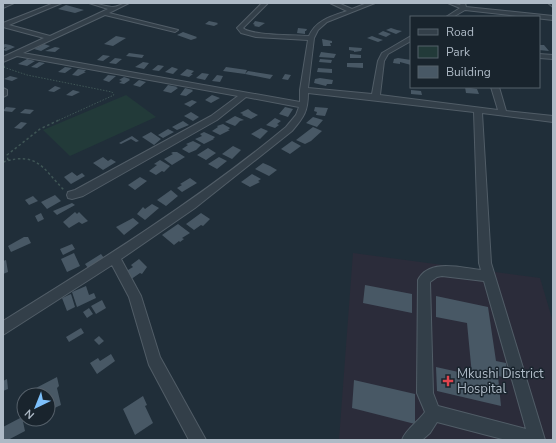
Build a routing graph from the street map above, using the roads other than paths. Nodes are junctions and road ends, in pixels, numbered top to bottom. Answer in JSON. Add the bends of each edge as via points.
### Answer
{"nodes":[{"id":1,"x":11,"y":3,"type":"edge"},
{"id":2,"x":59,"y":3,"type":"edge"},
{"id":3,"x":92,"y":3,"type":"edge"},
{"id":4,"x":126,"y":3,"type":"edge"},
{"id":5,"x":265,"y":3,"type":"edge"},
{"id":6,"x":333,"y":3,"type":"edge"},
{"id":7,"x":372,"y":3,"type":"edge"},
{"id":8,"x":451,"y":3,"type":"edge"},
{"id":9,"x":464,"y":5,"type":"edge"},
{"id":10,"x":3,"y":6,"type":"edge"},
{"id":11,"x":114,"y":8,"type":"junction"},
{"id":12,"x":353,"y":11,"type":"junction"},
{"id":13,"x":103,"y":13,"type":"junction"},
{"id":14,"x":450,"y":16,"type":"edge"},
{"id":15,"x":539,"y":16,"type":"edge"},
{"id":16,"x":540,"y":16,"type":"edge"},
{"id":17,"x":553,"y":18,"type":"edge"},
{"id":18,"x":3,"y":25,"type":"edge"},
{"id":19,"x":175,"y":30,"type":"dead end"},
{"id":20,"x":50,"y":38,"type":"junction"},
{"id":21,"x":311,"y":38,"type":"junction"},
{"id":22,"x":410,"y":39,"type":"edge"},
{"id":23,"x":8,"y":56,"type":"edge"},
{"id":24,"x":540,"y":56,"type":"edge"},
{"id":25,"x":553,"y":57,"type":"edge"},
{"id":26,"x":495,"y":88,"type":"edge"},
{"id":27,"x":3,"y":90,"type":"edge"},
{"id":28,"x":304,"y":90,"type":"junction"},
{"id":29,"x":245,"y":94,"type":"junction"},
{"id":30,"x":3,"y":95,"type":"edge"},
{"id":31,"x":376,"y":96,"type":"junction"},
{"id":32,"x":304,"y":105,"type":"junction"},
{"id":33,"x":478,"y":110,"type":"junction"},
{"id":34,"x":504,"y":113,"type":"junction"},
{"id":35,"x":553,"y":119,"type":"edge"},
{"id":36,"x":72,"y":195,"type":"road end"},
{"id":37,"x":114,"y":258,"type":"junction"},
{"id":38,"x":489,"y":276,"type":"junction"},
{"id":39,"x":3,"y":329,"type":"edge"},
{"id":40,"x":433,"y":413,"type":"junction"},
{"id":41,"x":198,"y":440,"type":"edge"},
{"id":42,"x":410,"y":440,"type":"edge"},
{"id":43,"x":537,"y":440,"type":"edge"}],
"edges":[{"from":1,"to":10,"type":"street"},
{"from":2,"to":18,"type":"street"},
{"from":3,"to":11,"type":"street"},
{"from":4,"to":11,"type":"street"},
{"from":5,"to":21,"type":"street","via":[[240,28],[243,32]]},
{"from":6,"to":12,"type":"street"},
{"from":7,"to":12,"type":"street"},
{"from":8,"to":9,"type":"street"},
{"from":9,"to":14,"type":"street"},
{"from":9,"to":15,"type":"street"},
{"from":11,"to":13,"type":"street"},
{"from":12,"to":21,"type":"street","via":[[320,24]]},
{"from":13,"to":19,"type":"street"},
{"from":13,"to":20,"type":"street"},
{"from":16,"to":17,"type":"street"},
{"from":18,"to":20,"type":"street"},
{"from":20,"to":23,"type":"street"},
{"from":21,"to":28,"type":"street"},
{"from":22,"to":31,"type":"street","via":[[385,53],[381,61]]},
{"from":23,"to":29,"type":"street"},
{"from":24,"to":25,"type":"street"},
{"from":26,"to":34,"type":"street"},
{"from":27,"to":30,"type":"street"},
{"from":28,"to":31,"type":"street"},
{"from":28,"to":32,"type":"street"},
{"from":29,"to":32,"type":"street"},
{"from":29,"to":36,"type":"street","via":[[214,118]]},
{"from":31,"to":33,"type":"street"},
{"from":32,"to":37,"type":"street","via":[[300,116],[289,130],[191,205]]},
{"from":33,"to":34,"type":"street"},
{"from":33,"to":38,"type":"street","via":[[485,263]]},
{"from":34,"to":35,"type":"street"},
{"from":37,"to":39,"type":"street"},
{"from":37,"to":41,"type":"street","via":[[135,296],[154,360]]},
{"from":38,"to":40,"type":"street","via":[[442,271],[429,274],[424,280],[425,392]]},
{"from":38,"to":43,"type":"street"},
{"from":40,"to":42,"type":"street","via":[[424,427]]},
{"from":40,"to":43,"type":"street"}]}
